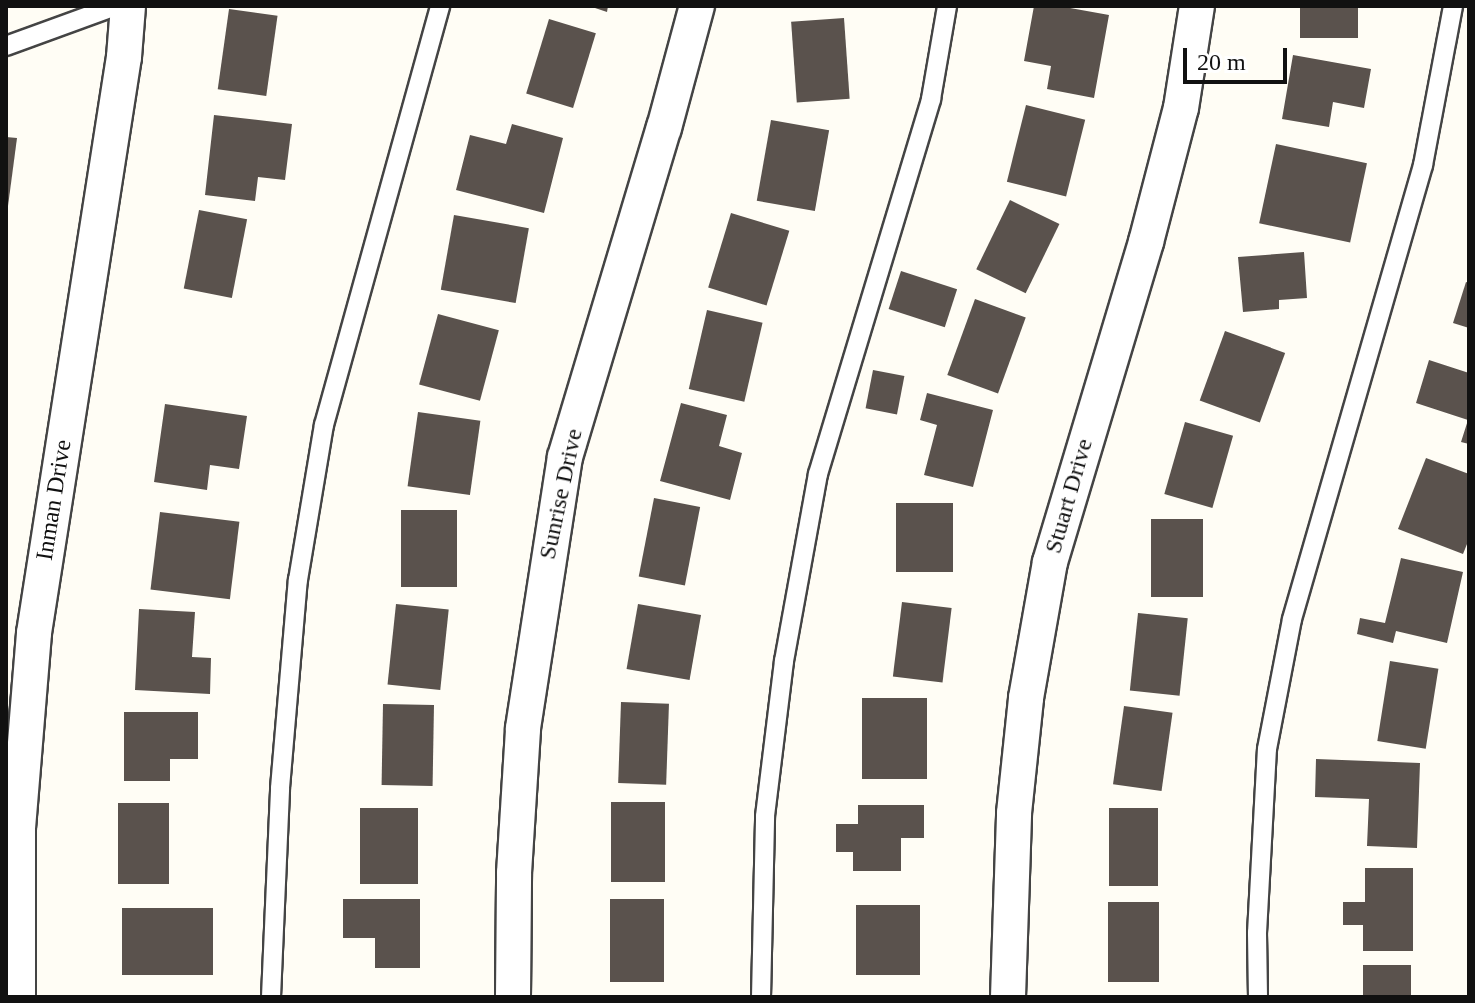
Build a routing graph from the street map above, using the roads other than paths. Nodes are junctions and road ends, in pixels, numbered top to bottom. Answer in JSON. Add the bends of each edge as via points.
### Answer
{"nodes":[{"id":1,"x":116,"y":6,"type":"edge"},
{"id":2,"x":128,"y":6,"type":"edge"},
{"id":3,"x":440,"y":6,"type":"edge"},
{"id":4,"x":697,"y":6,"type":"edge"},
{"id":5,"x":947,"y":6,"type":"edge"},
{"id":6,"x":1197,"y":6,"type":"edge"},
{"id":7,"x":1453,"y":6,"type":"edge"},
{"id":8,"x":6,"y":46,"type":"edge"},
{"id":9,"x":18,"y":997,"type":"edge"},
{"id":10,"x":271,"y":997,"type":"edge"},
{"id":11,"x":513,"y":997,"type":"edge"},
{"id":12,"x":761,"y":997,"type":"edge"},
{"id":13,"x":1008,"y":997,"type":"edge"},
{"id":14,"x":1258,"y":997,"type":"edge"}],
"edges":[{"from":1,"to":8,"type":"lane"},
{"from":2,"to":9,"type":"street","name":"Inman Drive","via":[[34,633],[18,828]]},
{"from":3,"to":10,"type":"lane","via":[[324,425],[298,580],[280,788]]},
{"from":4,"to":11,"type":"street","name":"Sunrise Drive","via":[[565,457],[523,728]]},
{"from":5,"to":12,"type":"lane","via":[[931,99],[818,474],[784,661],[765,816]]},
{"from":6,"to":13,"type":"street","name":"Stuart Drive","via":[[1181,108],[1146,242],[1050,562],[1015,799]]},
{"from":7,"to":14,"type":"lane","via":[[1423,165],[1292,619],[1267,749]]}]}
